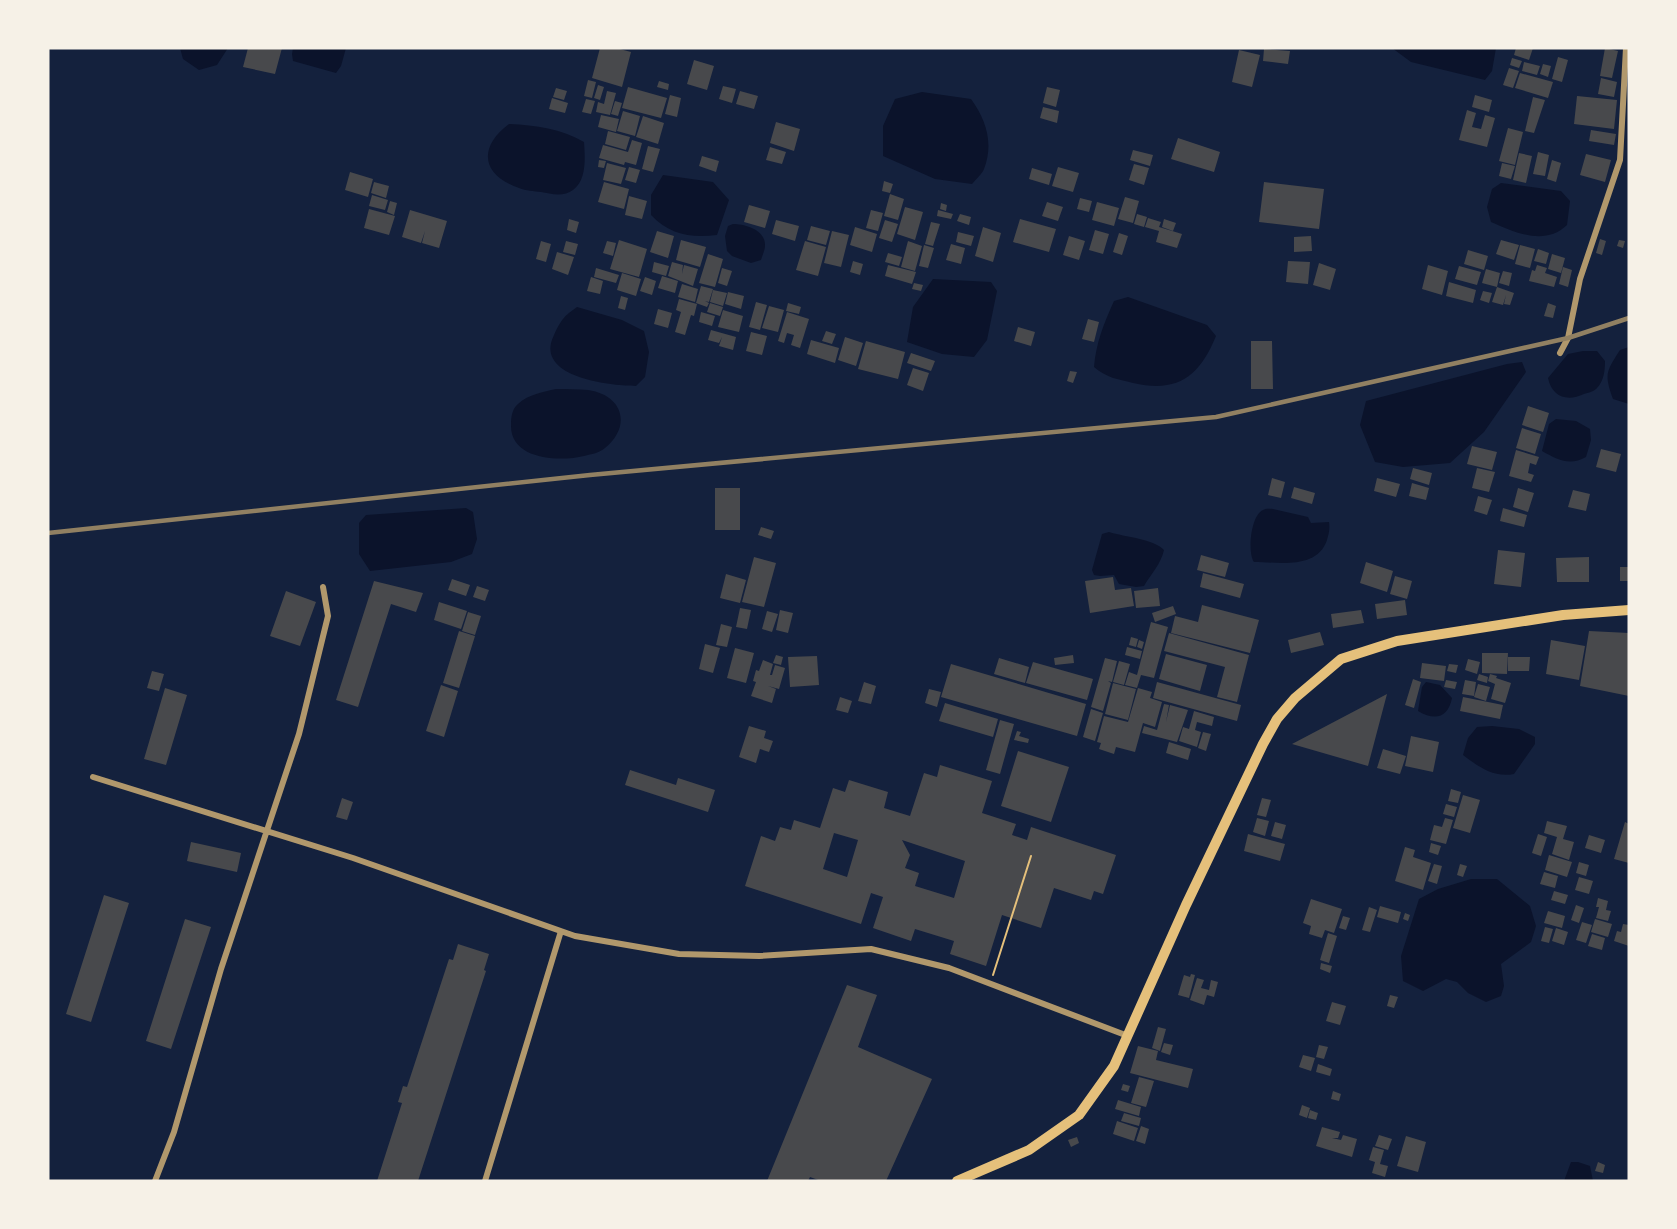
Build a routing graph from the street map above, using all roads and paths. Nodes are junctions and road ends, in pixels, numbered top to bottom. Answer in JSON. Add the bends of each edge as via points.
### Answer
{"nodes":[{"id":1,"x":1626,"y":48,"type":"edge"},
{"id":2,"x":1560,"y":353,"type":"dead end"},
{"id":3,"x":323,"y":587,"type":"dead end"},
{"id":4,"x":1629,"y":610,"type":"edge"},
{"id":5,"x":93,"y":777,"type":"dead end"},
{"id":6,"x":266,"y":829,"type":"junction"},
{"id":7,"x":1031,"y":856,"type":"dead end"},
{"id":8,"x":561,"y":931,"type":"junction"},
{"id":9,"x":990,"y":983,"type":"junction"},
{"id":10,"x":1128,"y":1036,"type":"junction"},
{"id":11,"x":155,"y":1181,"type":"edge"},
{"id":12,"x":485,"y":1181,"type":"edge"},
{"id":13,"x":957,"y":1181,"type":"edge"}],
"edges":[{"from":1,"to":2,"type":"street","via":[[1620,160],[1580,279],[1568,338]]},
{"from":3,"to":6,"type":"street","via":[[328,616],[298,734]]},
{"from":4,"to":10,"type":"highway","via":[[1563,615],[1397,641],[1341,659],[1295,698],[1263,744]]},
{"from":5,"to":6,"type":"street"},
{"from":6,"to":8,"type":"street"},
{"from":6,"to":11,"type":"street","via":[[174,1132]]},
{"from":7,"to":9,"type":"path"},
{"from":8,"to":9,"type":"street","via":[[679,954],[759,956],[871,949],[949,968]]},
{"from":8,"to":12,"type":"street"},
{"from":9,"to":10,"type":"street"},
{"from":10,"to":13,"type":"highway","via":[[1114,1066],[1079,1115],[1029,1149]]}]}
